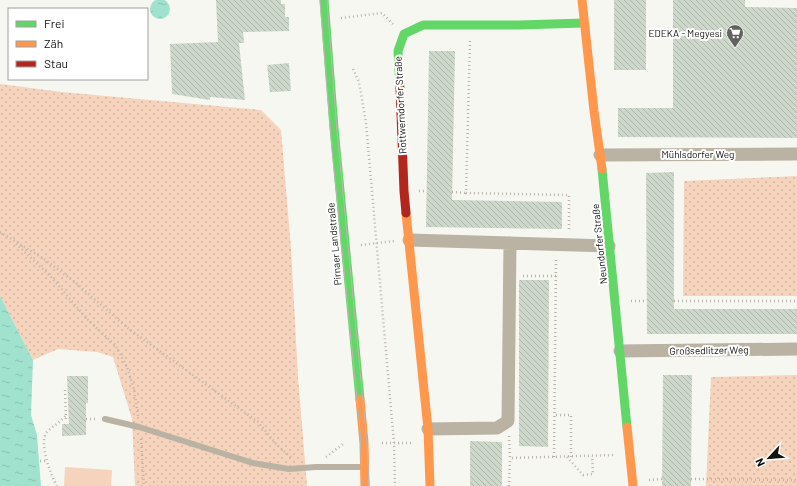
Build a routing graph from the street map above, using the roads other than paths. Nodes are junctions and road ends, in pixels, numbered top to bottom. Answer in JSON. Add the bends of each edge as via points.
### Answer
{"nodes":[{"id":1,"x":324,"y":0,"type":"edge"},
{"id":2,"x":582,"y":0,"type":"edge"},
{"id":3,"x":584,"y":22,"type":"junction"},
{"id":4,"x":797,"y":154,"type":"edge"},
{"id":5,"x":600,"y":155,"type":"junction"},
{"id":6,"x":409,"y":240,"type":"junction"},
{"id":7,"x":510,"y":243,"type":"junction"},
{"id":8,"x":609,"y":246,"type":"junction"},
{"id":9,"x":797,"y":349,"type":"edge"},
{"id":10,"x":620,"y":351,"type":"junction"},
{"id":11,"x":105,"y":419,"type":"dead end"},
{"id":12,"x":428,"y":430,"type":"junction"},
{"id":13,"x":365,"y":467,"type":"junction"},
{"id":14,"x":365,"y":486,"type":"edge"},
{"id":15,"x":430,"y":486,"type":"edge"},
{"id":16,"x":633,"y":486,"type":"edge"}],
"edges":[{"from":1,"to":13,"type":"street","name":"Pirnaer Landstraße"},
{"from":2,"to":3,"type":"street","name":"Neundorfer Straße"},
{"from":3,"to":5,"type":"street","name":"Neundorfer Straße"},
{"from":3,"to":6,"type":"street","name":"Rottwerndorfer Straße","via":[[423,25],[404,34],[398,51],[404,191]]},
{"from":4,"to":5,"type":"street","name":"Mühlsdorfer Weg"},
{"from":5,"to":8,"type":"street","name":"Neundorfer Straße"},
{"from":6,"to":7,"type":"street"},
{"from":6,"to":12,"type":"street","name":"Rottwerndorfer Straße"},
{"from":7,"to":8,"type":"street"},
{"from":7,"to":12,"type":"street","via":[[508,421],[497,428]]},
{"from":8,"to":10,"type":"street","name":"Neundorfer Straße"},
{"from":9,"to":10,"type":"street","name":"Großsedlitzer Weg"},
{"from":10,"to":16,"type":"street","name":"Neundorfer Straße"},
{"from":11,"to":13,"type":"lane","via":[[139,427],[253,463],[289,469]]},
{"from":12,"to":15,"type":"street","name":"Rottwerndorfer Straße"},
{"from":13,"to":14,"type":"street","name":"Pirnaer Landstraße"}]}
